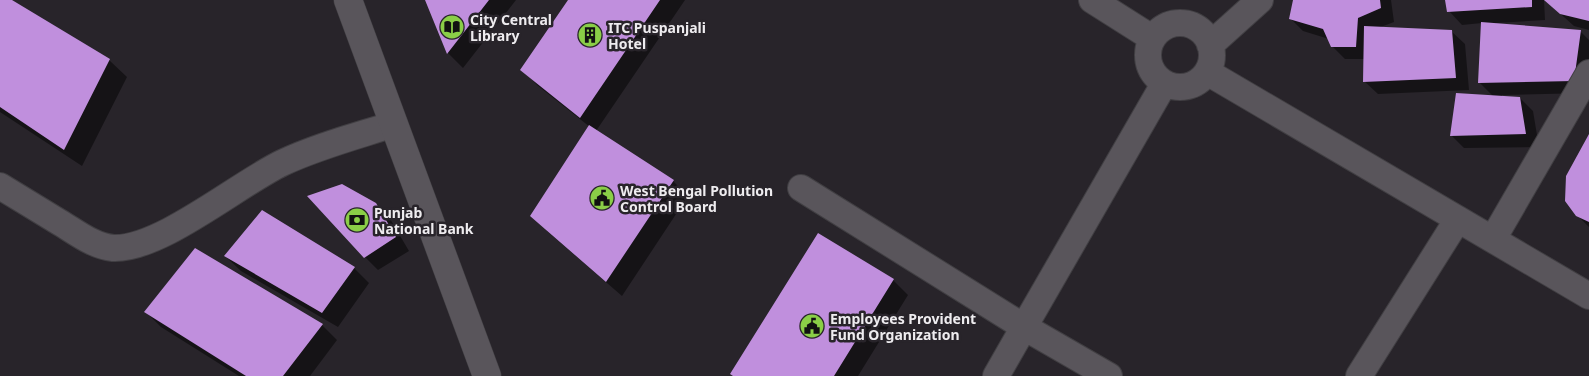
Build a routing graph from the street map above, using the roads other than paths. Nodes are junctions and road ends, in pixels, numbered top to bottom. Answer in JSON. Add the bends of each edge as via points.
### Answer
{"nodes":[{"id":1,"x":348,"y":0,"type":"edge"},
{"id":2,"x":1092,"y":0,"type":"edge"},
{"id":3,"x":1260,"y":0,"type":"edge"},
{"id":4,"x":1152,"y":38,"type":"junction"},
{"id":5,"x":1210,"y":45,"type":"junction"},
{"id":6,"x":1207,"y":72,"type":"junction"},
{"id":7,"x":1589,"y":74,"type":"edge"},
{"id":8,"x":1164,"y":84,"type":"junction"},
{"id":9,"x":394,"y":124,"type":"junction"},
{"id":10,"x":0,"y":186,"type":"edge"},
{"id":11,"x":801,"y":188,"type":"dead end"},
{"id":12,"x":1458,"y":219,"type":"junction"},
{"id":13,"x":1493,"y":240,"type":"junction"},
{"id":14,"x":1589,"y":296,"type":"edge"},
{"id":15,"x":1024,"y":327,"type":"junction"},
{"id":16,"x":487,"y":376,"type":"edge"},
{"id":17,"x":996,"y":376,"type":"edge"},
{"id":18,"x":1109,"y":376,"type":"edge"},
{"id":19,"x":1359,"y":376,"type":"edge"}],
"edges":[{"from":1,"to":9,"type":"street"},
{"from":2,"to":4,"type":"street"},
{"from":3,"to":5,"type":"street"},
{"from":4,"to":5,"type":"street","via":[[1161,29],[1183,23],[1204,33]]},
{"from":4,"to":8,"type":"street","via":[[1148,63],[1152,73]]},
{"from":5,"to":6,"type":"street","via":[[1212,58]]},
{"from":6,"to":8,"type":"street","via":[[1201,80],[1185,87]]},
{"from":6,"to":12,"type":"street"},
{"from":7,"to":13,"type":"street"},
{"from":8,"to":15,"type":"street"},
{"from":9,"to":10,"type":"street","via":[[282,163],[161,235],[135,246],[113,248],[95,243]]},
{"from":9,"to":16,"type":"street"},
{"from":11,"to":15,"type":"street"},
{"from":12,"to":13,"type":"street"},
{"from":12,"to":19,"type":"street"},
{"from":13,"to":14,"type":"street"},
{"from":15,"to":17,"type":"street"},
{"from":15,"to":18,"type":"street"}]}
